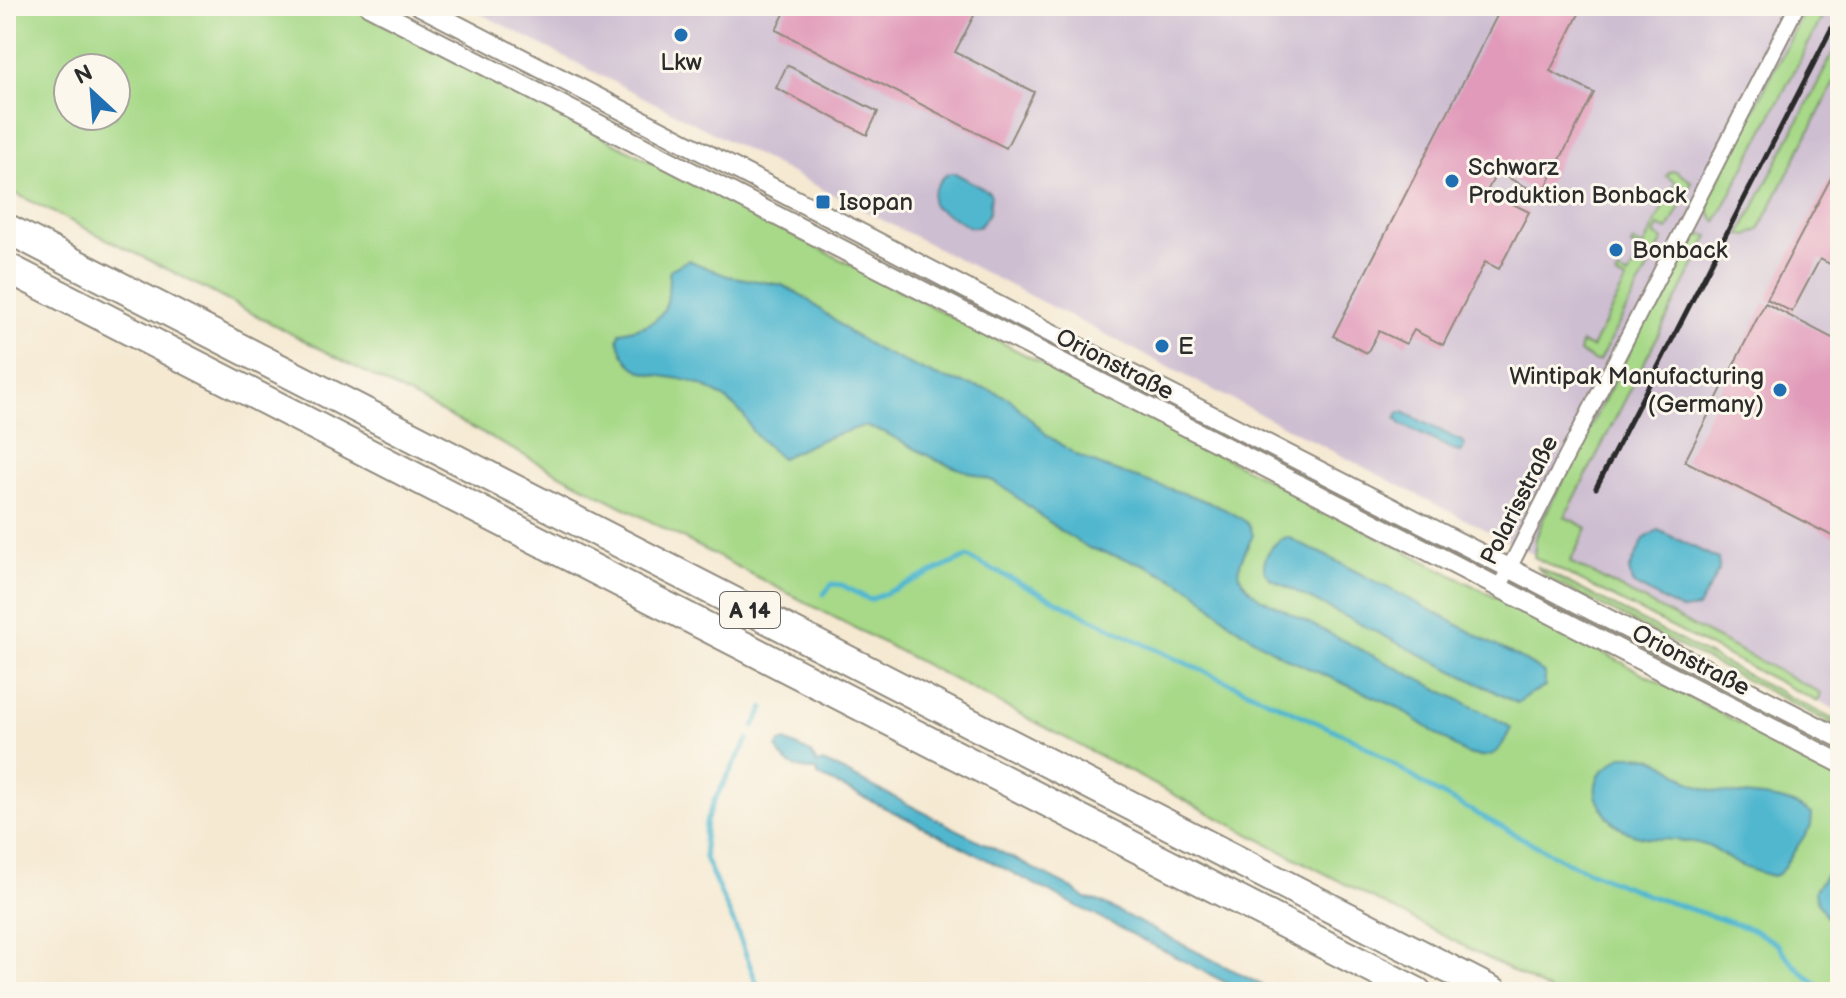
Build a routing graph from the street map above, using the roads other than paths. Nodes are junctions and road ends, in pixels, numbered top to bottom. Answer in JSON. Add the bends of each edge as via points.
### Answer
{"nodes":[{"id":1,"x":369,"y":6,"type":"edge"},
{"id":2,"x":420,"y":6,"type":"edge"},
{"id":3,"x":1797,"y":6,"type":"edge"},
{"id":4,"x":6,"y":228,"type":"edge"},
{"id":5,"x":6,"y":267,"type":"edge"},
{"id":6,"x":1509,"y":567,"type":"junction"},
{"id":7,"x":1499,"y":588,"type":"junction"},
{"id":8,"x":1840,"y":738,"type":"edge"},
{"id":9,"x":1840,"y":763,"type":"edge"},
{"id":10,"x":1417,"y":992,"type":"edge"},
{"id":11,"x":1494,"y":992,"type":"edge"}],
"edges":[{"from":1,"to":7,"type":"street","name":"Orionstraße"},
{"from":2,"to":6,"type":"street","name":"Orionstraße"},
{"from":3,"to":6,"type":"street","name":"Polarisstraße"},
{"from":4,"to":11,"type":"highway","number":"A 14"},
{"from":5,"to":10,"type":"highway","number":"A 14"},
{"from":6,"to":7,"type":"street","name":"Polarisstraße"},
{"from":6,"to":8,"type":"street","name":"Orionstraße"},
{"from":7,"to":9,"type":"street","name":"Orionstraße"}]}
